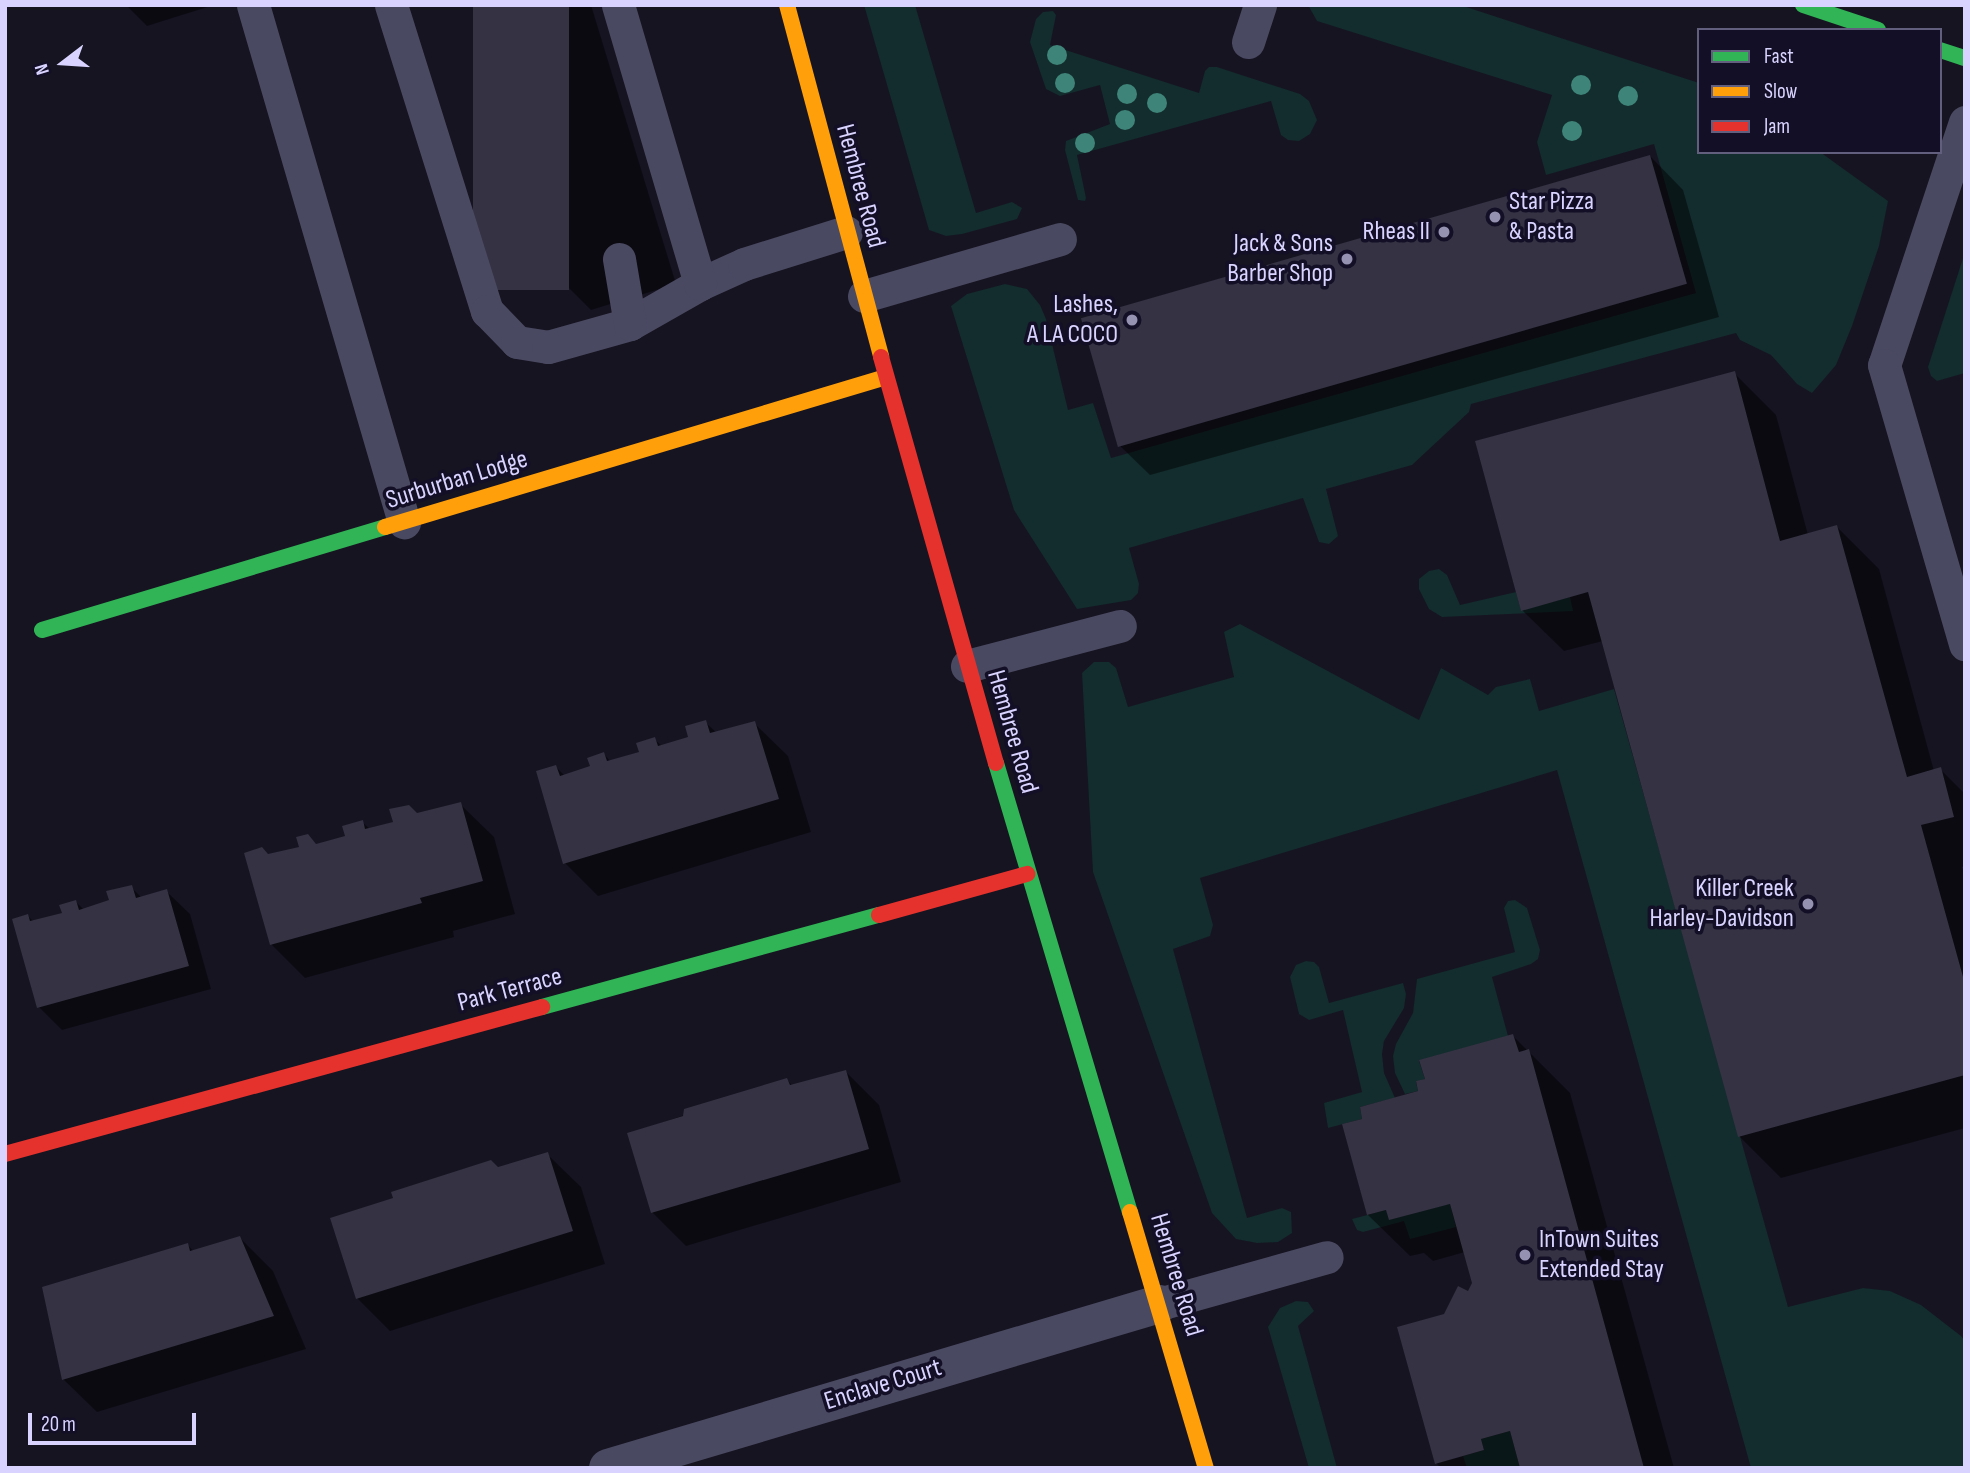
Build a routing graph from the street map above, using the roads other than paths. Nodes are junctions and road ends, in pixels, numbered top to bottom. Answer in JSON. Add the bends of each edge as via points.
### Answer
{"nodes":[{"id":1,"x":253,"y":5,"type":"edge"},
{"id":2,"x":391,"y":5,"type":"edge"},
{"id":3,"x":618,"y":5,"type":"edge"},
{"id":4,"x":787,"y":5,"type":"edge"},
{"id":5,"x":804,"y":5,"type":"edge"},
{"id":6,"x":1260,"y":5,"type":"edge"},
{"id":7,"x":1803,"y":5,"type":"edge"},
{"id":8,"x":1872,"y":28,"type":"edge"},
{"id":9,"x":1248,"y":41,"type":"dead end"},
{"id":10,"x":1942,"y":51,"type":"edge"},
{"id":11,"x":1965,"y":58,"type":"edge"},
{"id":12,"x":803,"y":65,"type":"junction"},
{"id":13,"x":1965,"y":122,"type":"edge"},
{"id":14,"x":846,"y":232,"type":"junction"},
{"id":15,"x":1060,"y":239,"type":"dead end"},
{"id":16,"x":619,"y":259,"type":"dead end"},
{"id":17,"x":700,"y":284,"type":"junction"},
{"id":18,"x":864,"y":296,"type":"junction"},
{"id":19,"x":630,"y":324,"type":"junction"},
{"id":20,"x":886,"y":377,"type":"junction"},
{"id":21,"x":404,"y":522,"type":"junction"},
{"id":22,"x":1120,"y":626,"type":"dead end"},
{"id":23,"x":42,"y":630,"type":"dead end"},
{"id":24,"x":1965,"y":645,"type":"edge"},
{"id":25,"x":967,"y":666,"type":"junction"},
{"id":26,"x":1027,"y":874,"type":"junction"},
{"id":27,"x":5,"y":1154,"type":"edge"},
{"id":28,"x":1327,"y":1257,"type":"dead end"},
{"id":29,"x":1159,"y":1304,"type":"junction"},
{"id":30,"x":608,"y":1468,"type":"edge"},
{"id":31,"x":1206,"y":1468,"type":"edge"}],
"edges":[{"from":1,"to":21,"type":"lane"},
{"from":2,"to":19,"type":"lane","via":[[487,311],[517,342],[548,348]]},
{"from":3,"to":17,"type":"lane"},
{"from":4,"to":12,"type":"main road","name":"Hembree Road"},
{"from":5,"to":12,"type":"main road"},
{"from":6,"to":9,"type":"lane"},
{"from":7,"to":8,"type":"main road"},
{"from":10,"to":11,"type":"main road"},
{"from":12,"to":14,"type":"main road","name":"Hembree Road"},
{"from":13,"to":24,"type":"lane","via":[[1884,365]]},
{"from":14,"to":17,"type":"lane","via":[[744,264]]},
{"from":14,"to":18,"type":"main road","name":"Hembree Road"},
{"from":15,"to":18,"type":"lane"},
{"from":16,"to":19,"type":"lane"},
{"from":17,"to":19,"type":"lane"},
{"from":18,"to":20,"type":"main road","name":"Hembree Road"},
{"from":20,"to":21,"type":"main road","name":"Surburban Lodge"},
{"from":20,"to":25,"type":"main road","name":"Hembree Road"},
{"from":21,"to":23,"type":"main road","name":"Surburban Lodge"},
{"from":22,"to":25,"type":"lane"},
{"from":25,"to":26,"type":"main road","name":"Hembree Road"},
{"from":26,"to":27,"type":"main road","name":"Park Terrace"},
{"from":26,"to":29,"type":"main road","name":"Hembree Road"},
{"from":28,"to":29,"type":"lane"},
{"from":29,"to":30,"type":"street","name":"Enclave Court"},
{"from":29,"to":31,"type":"main road","name":"Hembree Road"}]}
